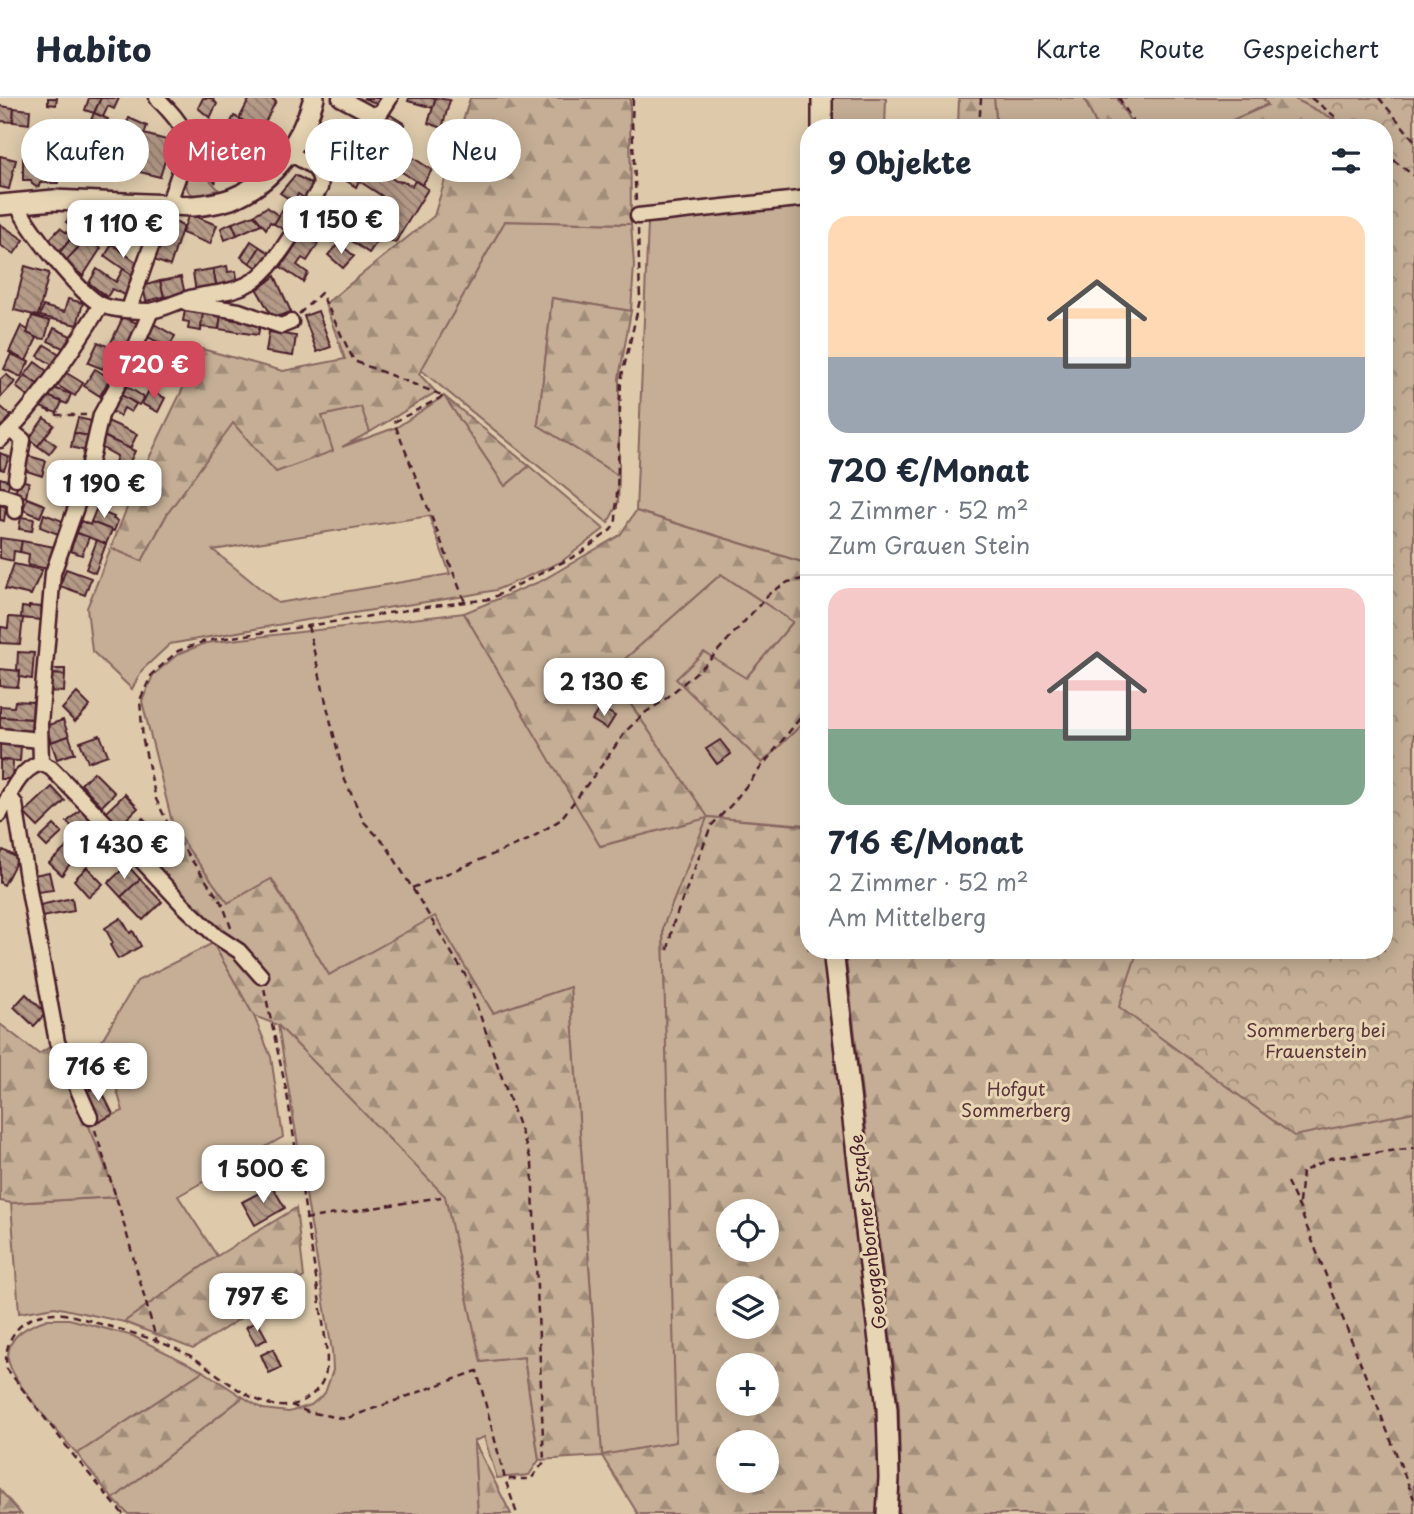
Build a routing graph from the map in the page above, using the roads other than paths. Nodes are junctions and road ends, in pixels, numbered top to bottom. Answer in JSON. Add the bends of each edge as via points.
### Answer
{"nodes":[{"id":1,"x":157,"y":98,"type":"edge"},
{"id":2,"x":314,"y":98,"type":"edge"},
{"id":3,"x":340,"y":98,"type":"edge"},
{"id":4,"x":390,"y":98,"type":"edge"},
{"id":5,"x":822,"y":98,"type":"edge"},
{"id":6,"x":822,"y":119,"type":"edge"},
{"id":7,"x":291,"y":150,"type":"edge"},
{"id":8,"x":291,"y":154,"type":"edge"},
{"id":9,"x":259,"y":182,"type":"edge"},
{"id":10,"x":800,"y":199,"type":"edge"},
{"id":11,"x":9,"y":204,"type":"edge"},
{"id":12,"x":167,"y":206,"type":"junction"},
{"id":13,"x":638,"y":216,"type":"road end"},
{"id":14,"x":179,"y":301,"type":"junction"},
{"id":15,"x":102,"y":305,"type":"junction"},
{"id":16,"x":129,"y":309,"type":"junction"},
{"id":17,"x":151,"y":311,"type":"junction"},
{"id":18,"x":291,"y":322,"type":"road end"},
{"id":19,"x":5,"y":435,"type":"edge"},
{"id":20,"x":16,"y":478,"type":"dead end"},
{"id":21,"x":0,"y":495,"type":"edge"},
{"id":22,"x":15,"y":511,"type":"dead end"},
{"id":23,"x":0,"y":736,"type":"edge"},
{"id":24,"x":39,"y":740,"type":"junction"},
{"id":25,"x":41,"y":763,"type":"junction"},
{"id":26,"x":9,"y":796,"type":"junction"},
{"id":27,"x":0,"y":814,"type":"edge"},
{"id":28,"x":834,"y":959,"type":"edge"},
{"id":29,"x":261,"y":976,"type":"road end"},
{"id":30,"x":90,"y":1117,"type":"road end"},
{"id":31,"x":887,"y":1514,"type":"edge"}],
"edges":[{"from":1,"to":12,"type":"street","via":[[173,114],[186,138]]},
{"from":2,"to":7,"type":"main road"},
{"from":3,"to":4,"type":"street","via":[[372,115],[381,112]]},
{"from":5,"to":6,"type":"main road"},
{"from":8,"to":14,"type":"street","via":[[318,171],[320,188],[270,266],[230,292]]},
{"from":9,"to":12,"type":"main road","via":[[231,199]]},
{"from":10,"to":13,"type":"street"},
{"from":11,"to":12,"type":"main road","via":[[54,200]]},
{"from":11,"to":15,"type":"street","via":[[60,265]]},
{"from":12,"to":16,"type":"street"},
{"from":14,"to":17,"type":"street"},
{"from":14,"to":18,"type":"street","via":[[239,311],[281,326]]},
{"from":15,"to":16,"type":"street"},
{"from":15,"to":19,"type":"street"},
{"from":16,"to":17,"type":"street"},
{"from":17,"to":24,"type":"street","via":[[101,415],[87,476],[52,573]]},
{"from":19,"to":20,"type":"street","via":[[23,440]]},
{"from":21,"to":22,"type":"street","via":[[15,500]]},
{"from":23,"to":24,"type":"street"},
{"from":24,"to":25,"type":"street"},
{"from":25,"to":26,"type":"street","via":[[16,782]]},
{"from":25,"to":29,"type":"street"},
{"from":26,"to":27,"type":"street"},
{"from":26,"to":30,"type":"street","via":[[15,804],[57,1042]]},
{"from":28,"to":31,"type":"main road","name":"Georgenborner Straße","via":[[887,1409]]}]}
